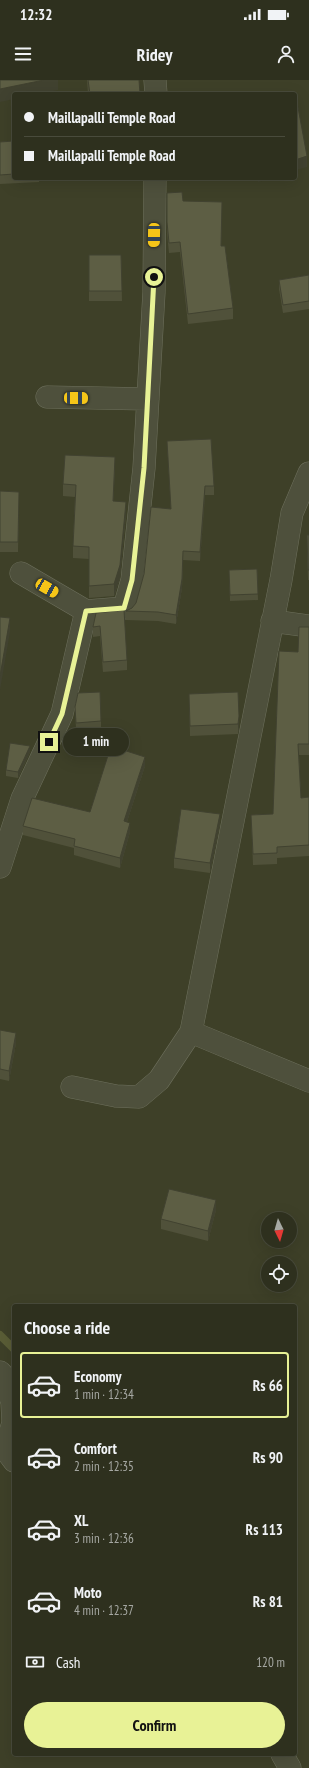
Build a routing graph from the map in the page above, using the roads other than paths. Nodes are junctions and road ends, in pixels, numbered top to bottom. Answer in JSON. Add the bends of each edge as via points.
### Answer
{"nodes":[{"id":1,"x":155,"y":80,"type":"edge"},
{"id":2,"x":156,"y":92,"type":"edge"},
{"id":3,"x":155,"y":180,"type":"edge"},
{"id":4,"x":47,"y":397,"type":"dead end"},
{"id":5,"x":148,"y":399,"type":"junction"},
{"id":6,"x":309,"y":473,"type":"edge"},
{"id":7,"x":21,"y":572,"type":"dead end"},
{"id":8,"x":86,"y":611,"type":"junction"},
{"id":9,"x":272,"y":622,"type":"junction"},
{"id":10,"x":309,"y":626,"type":"edge"},
{"id":11,"x":0,"y":867,"type":"edge"},
{"id":12,"x":191,"y":1032,"type":"junction"},
{"id":13,"x":309,"y":1081,"type":"edge"},
{"id":14,"x":72,"y":1087,"type":"dead end"},
{"id":15,"x":0,"y":1372,"type":"edge"},
{"id":16,"x":12,"y":1402,"type":"edge"},
{"id":17,"x":12,"y":1427,"type":"edge"},
{"id":18,"x":6,"y":1453,"type":"edge"},
{"id":19,"x":283,"y":1756,"type":"edge"},
{"id":20,"x":290,"y":1768,"type":"edge"}],
"edges":[{"from":1,"to":2,"type":"street"},
{"from":3,"to":5,"type":"street","via":[[154,292]]},
{"from":4,"to":5,"type":"street"},
{"from":5,"to":8,"type":"street","via":[[144,468],[132,580],[124,608]]},
{"from":6,"to":9,"type":"street","via":[[292,513]]},
{"from":7,"to":8,"type":"street"},
{"from":8,"to":11,"type":"street","via":[[62,714],[22,799]]},
{"from":9,"to":10,"type":"street"},
{"from":9,"to":12,"type":"street"},
{"from":12,"to":13,"type":"street"},
{"from":12,"to":14,"type":"street","via":[[159,1080],[139,1097],[116,1096]]},
{"from":15,"to":16,"type":"street"},
{"from":17,"to":18,"type":"street"},
{"from":19,"to":20,"type":"street"}]}
